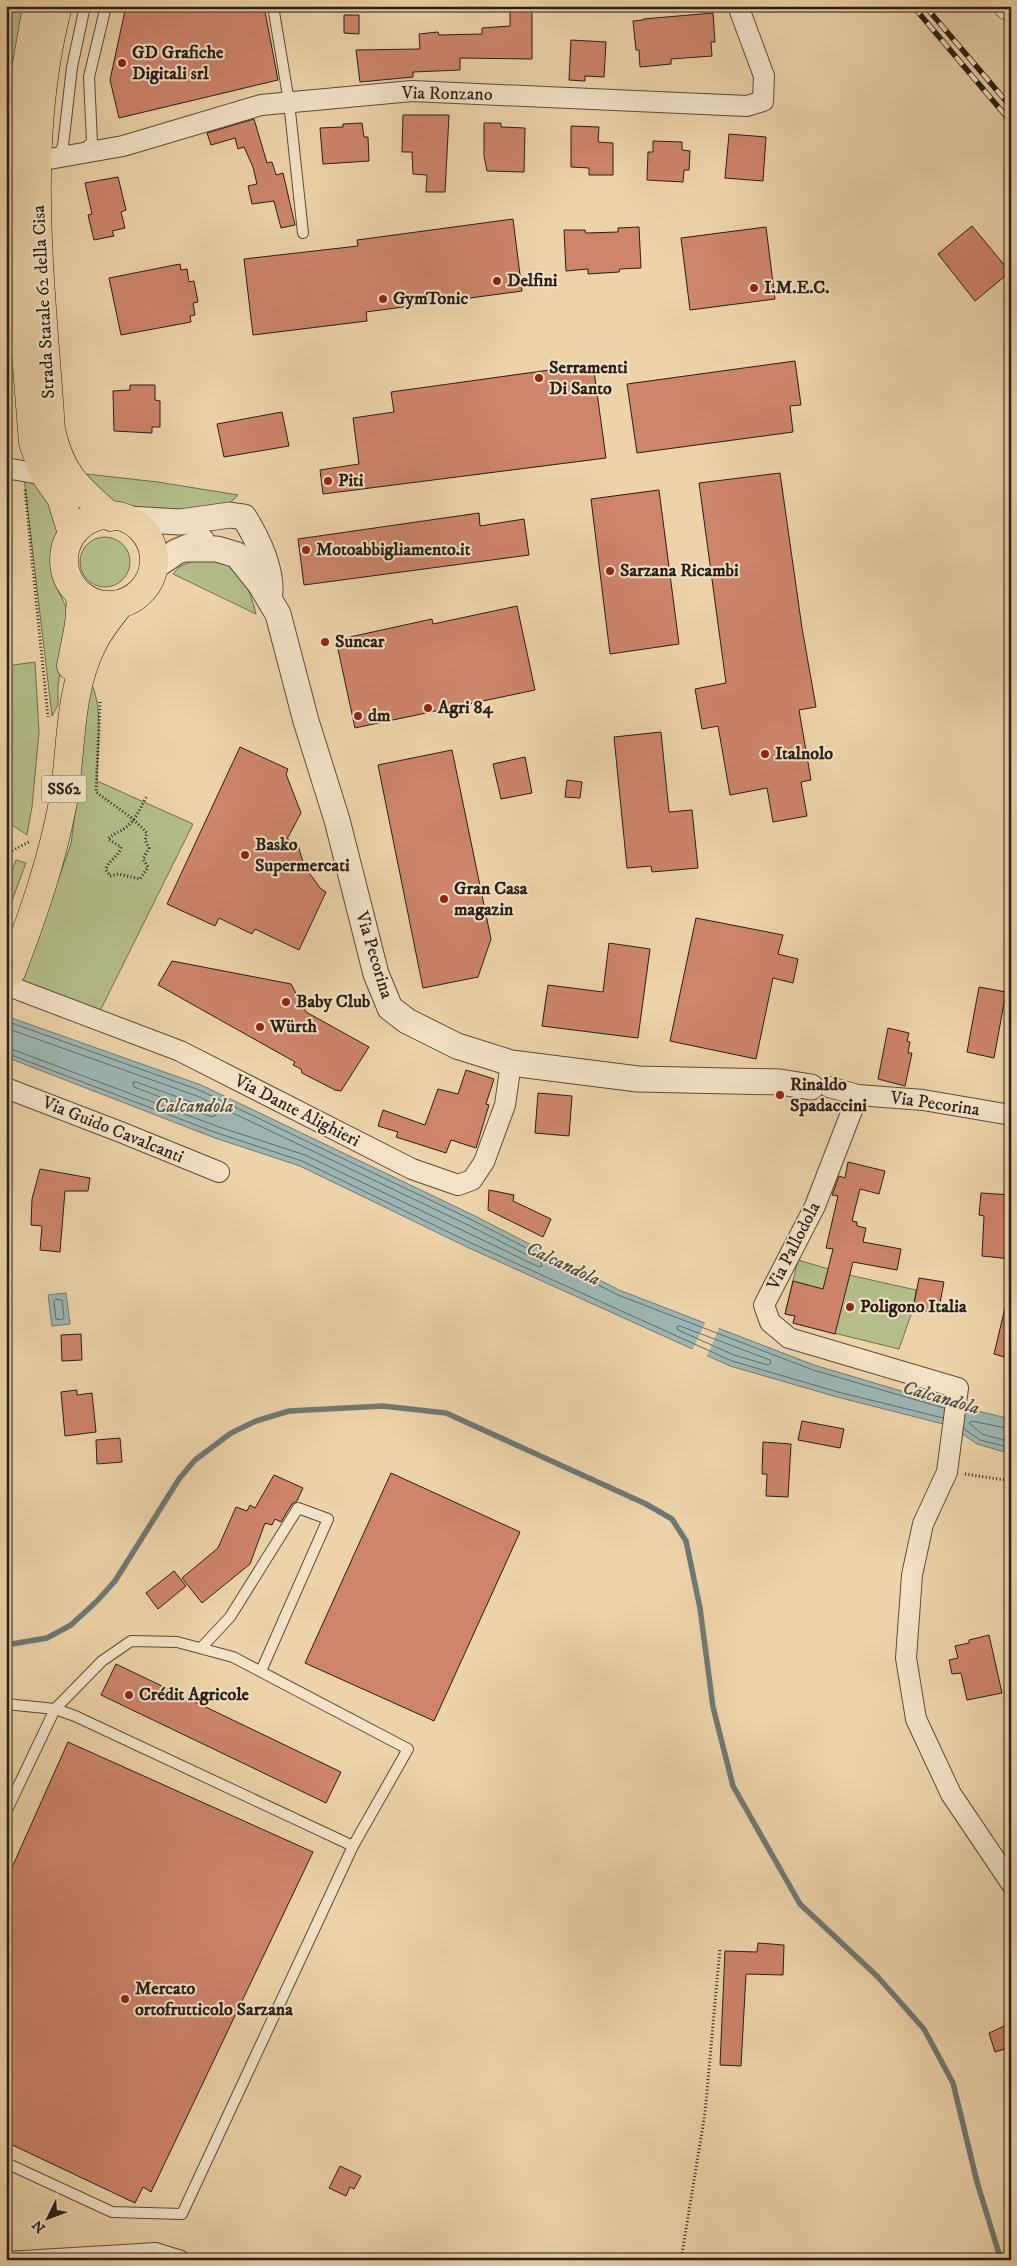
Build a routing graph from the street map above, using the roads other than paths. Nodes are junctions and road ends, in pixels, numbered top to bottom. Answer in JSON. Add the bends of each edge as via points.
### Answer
{"nodes":[{"id":1,"x":37,"y":6,"type":"edge"},
{"id":2,"x":58,"y":6,"type":"edge"},
{"id":3,"x":85,"y":6,"type":"edge"},
{"id":4,"x":106,"y":6,"type":"edge"},
{"id":5,"x":272,"y":6,"type":"edge"},
{"id":6,"x":738,"y":6,"type":"edge"},
{"id":7,"x":289,"y":102,"type":"junction"},
{"id":8,"x":18,"y":115,"type":"junction"},
{"id":9,"x":6,"y":144,"type":"edge"},
{"id":10,"x":76,"y":155,"type":"junction"},
{"id":11,"x":46,"y":160,"type":"junction"},
{"id":12,"x":10,"y":206,"type":"edge"},
{"id":13,"x":303,"y":232,"type":"dead end"},
{"id":14,"x":6,"y":468,"type":"edge"},
{"id":15,"x":35,"y":481,"type":"junction"},
{"id":16,"x":244,"y":517,"type":"junction"},
{"id":17,"x":120,"y":518,"type":"junction"},
{"id":18,"x":72,"y":533,"type":"junction"},
{"id":19,"x":187,"y":549,"type":"junction"},
{"id":20,"x":154,"y":567,"type":"junction"},
{"id":21,"x":82,"y":596,"type":"junction"},
{"id":22,"x":270,"y":600,"type":"junction"},
{"id":23,"x":120,"y":604,"type":"junction"},
{"id":24,"x":6,"y":949,"type":"edge"},
{"id":25,"x":6,"y":976,"type":"edge"},
{"id":26,"x":6,"y":985,"type":"edge"},
{"id":27,"x":511,"y":1063,"type":"junction"},
{"id":28,"x":820,"y":1087,"type":"joint"},
{"id":29,"x":6,"y":1088,"type":"edge"},
{"id":30,"x":858,"y":1095,"type":"junction"},
{"id":31,"x":1011,"y":1115,"type":"edge"},
{"id":32,"x":219,"y":1172,"type":"dead end"},
{"id":33,"x":202,"y":1648,"type":"junction"},
{"id":34,"x":261,"y":1672,"type":"junction"},
{"id":35,"x":6,"y":1704,"type":"edge"},
{"id":36,"x":54,"y":1709,"type":"junction"},
{"id":37,"x":6,"y":1812,"type":"edge"},
{"id":38,"x":353,"y":1846,"type":"junction"},
{"id":39,"x":1011,"y":1883,"type":"edge"},
{"id":40,"x":6,"y":2163,"type":"edge"},
{"id":41,"x":6,"y":2257,"type":"edge"},
{"id":42,"x":185,"y":2260,"type":"edge"}],
"edges":[{"from":1,"to":8,"type":"main road","name":"Strada Statale 62 della Cisa"},
{"from":2,"to":11,"type":"main road","name":"Strada Statale 62 della Cisa","via":[[37,137]]},
{"from":3,"to":11,"type":"lane","via":[[72,67],[63,146]]},
{"from":4,"to":10,"type":"lane","via":[[89,76],[92,142]]},
{"from":5,"to":7,"type":"lane"},
{"from":6,"to":7,"type":"street","name":"Via Ronzano","via":[[764,76],[763,101],[747,106],[412,91]]},
{"from":7,"to":10,"type":"street","name":"Via Ronzano","via":[[262,105],[122,146]]},
{"from":7,"to":13,"type":"lane"},
{"from":8,"to":9,"type":"street"},
{"from":8,"to":12,"type":"main road","name":"Strada Statale 62 della Cisa"},
{"from":10,"to":11,"type":"street","name":"Via Ronzano"},
{"from":11,"to":17,"type":"main road","name":"Strada Statale 62 della Cisa","via":[[38,268],[51,430],[56,451],[73,482]]},
{"from":12,"to":15,"type":"main road","name":"Strada Statale 62 della Cisa"},
{"from":14,"to":15,"type":"street"},
{"from":15,"to":18,"type":"main road","name":"Strada Statale 62 della Cisa","via":[[61,498]]},
{"from":16,"to":17,"type":"street","via":[[230,515],[180,522]]},
{"from":16,"to":19,"type":"street","name":"Via Pecorina"},
{"from":16,"to":22,"type":"street","name":"Via Pecorina","via":[[262,556],[270,582]]},
{"from":17,"to":18,"type":"main road","via":[[94,517]]},
{"from":17,"to":20,"type":"main road","name":"Strada Statale 62 della Cisa","via":[[142,530],[150,541]]},
{"from":18,"to":21,"type":"main road","via":[[66,546],[64,566],[72,586]]},
{"from":19,"to":20,"type":"street","name":"Via Pecorina","via":[[176,552]]},
{"from":19,"to":22,"type":"street","name":"Via Pecorina","via":[[217,549],[237,555]]},
{"from":20,"to":23,"type":"main road","via":[[142,591]]},
{"from":21,"to":23,"type":"main road","via":[[100,604]]},
{"from":21,"to":24,"type":"main road","number":"SS62","via":[[62,713],[53,808],[32,890]]},
{"from":22,"to":27,"type":"street","name":"Via Pecorina","via":[[278,614],[306,721],[337,820],[376,974],[390,1008],[407,1021],[457,1046]]},
{"from":23,"to":25,"type":"main road","number":"SS62","via":[[92,645],[81,674],[52,854],[40,897],[12,970]]},
{"from":26,"to":27,"type":"street","name":"Via Dante Alighieri","via":[[180,1051],[412,1169],[458,1185],[472,1180],[484,1162],[505,1105]]},
{"from":27,"to":28,"type":"street","name":"Via Pecorina","via":[[638,1079],[780,1082]]},
{"from":28,"to":30,"type":"street","name":"Via Pecorina"},
{"from":29,"to":32,"type":"street","name":"Via Guido Cavalcanti"},
{"from":30,"to":31,"type":"street","name":"Via Pecorina","via":[[923,1100]]},
{"from":30,"to":39,"type":"street","name":"Via Pallodola","via":[[815,1206],[764,1305],[770,1322],[789,1338],[957,1393],[947,1467],[923,1524],[912,1575],[906,1658],[916,1719],[950,1794]]},
{"from":33,"to":34,"type":"lane","via":[[233,1657]]},
{"from":33,"to":34,"type":"lane","via":[[230,1617],[298,1508],[328,1519]]},
{"from":33,"to":36,"type":"lane","via":[[177,1642],[131,1641],[102,1661]]},
{"from":34,"to":38,"type":"lane","via":[[408,1749]]},
{"from":35,"to":36,"type":"lane"},
{"from":36,"to":37,"type":"lane"},
{"from":36,"to":38,"type":"lane","via":[[76,1716]]},
{"from":38,"to":40,"type":"lane","via":[[182,2214],[112,2212]]},
{"from":41,"to":42,"type":"lane","via":[[156,2248],[182,2256]]}]}
